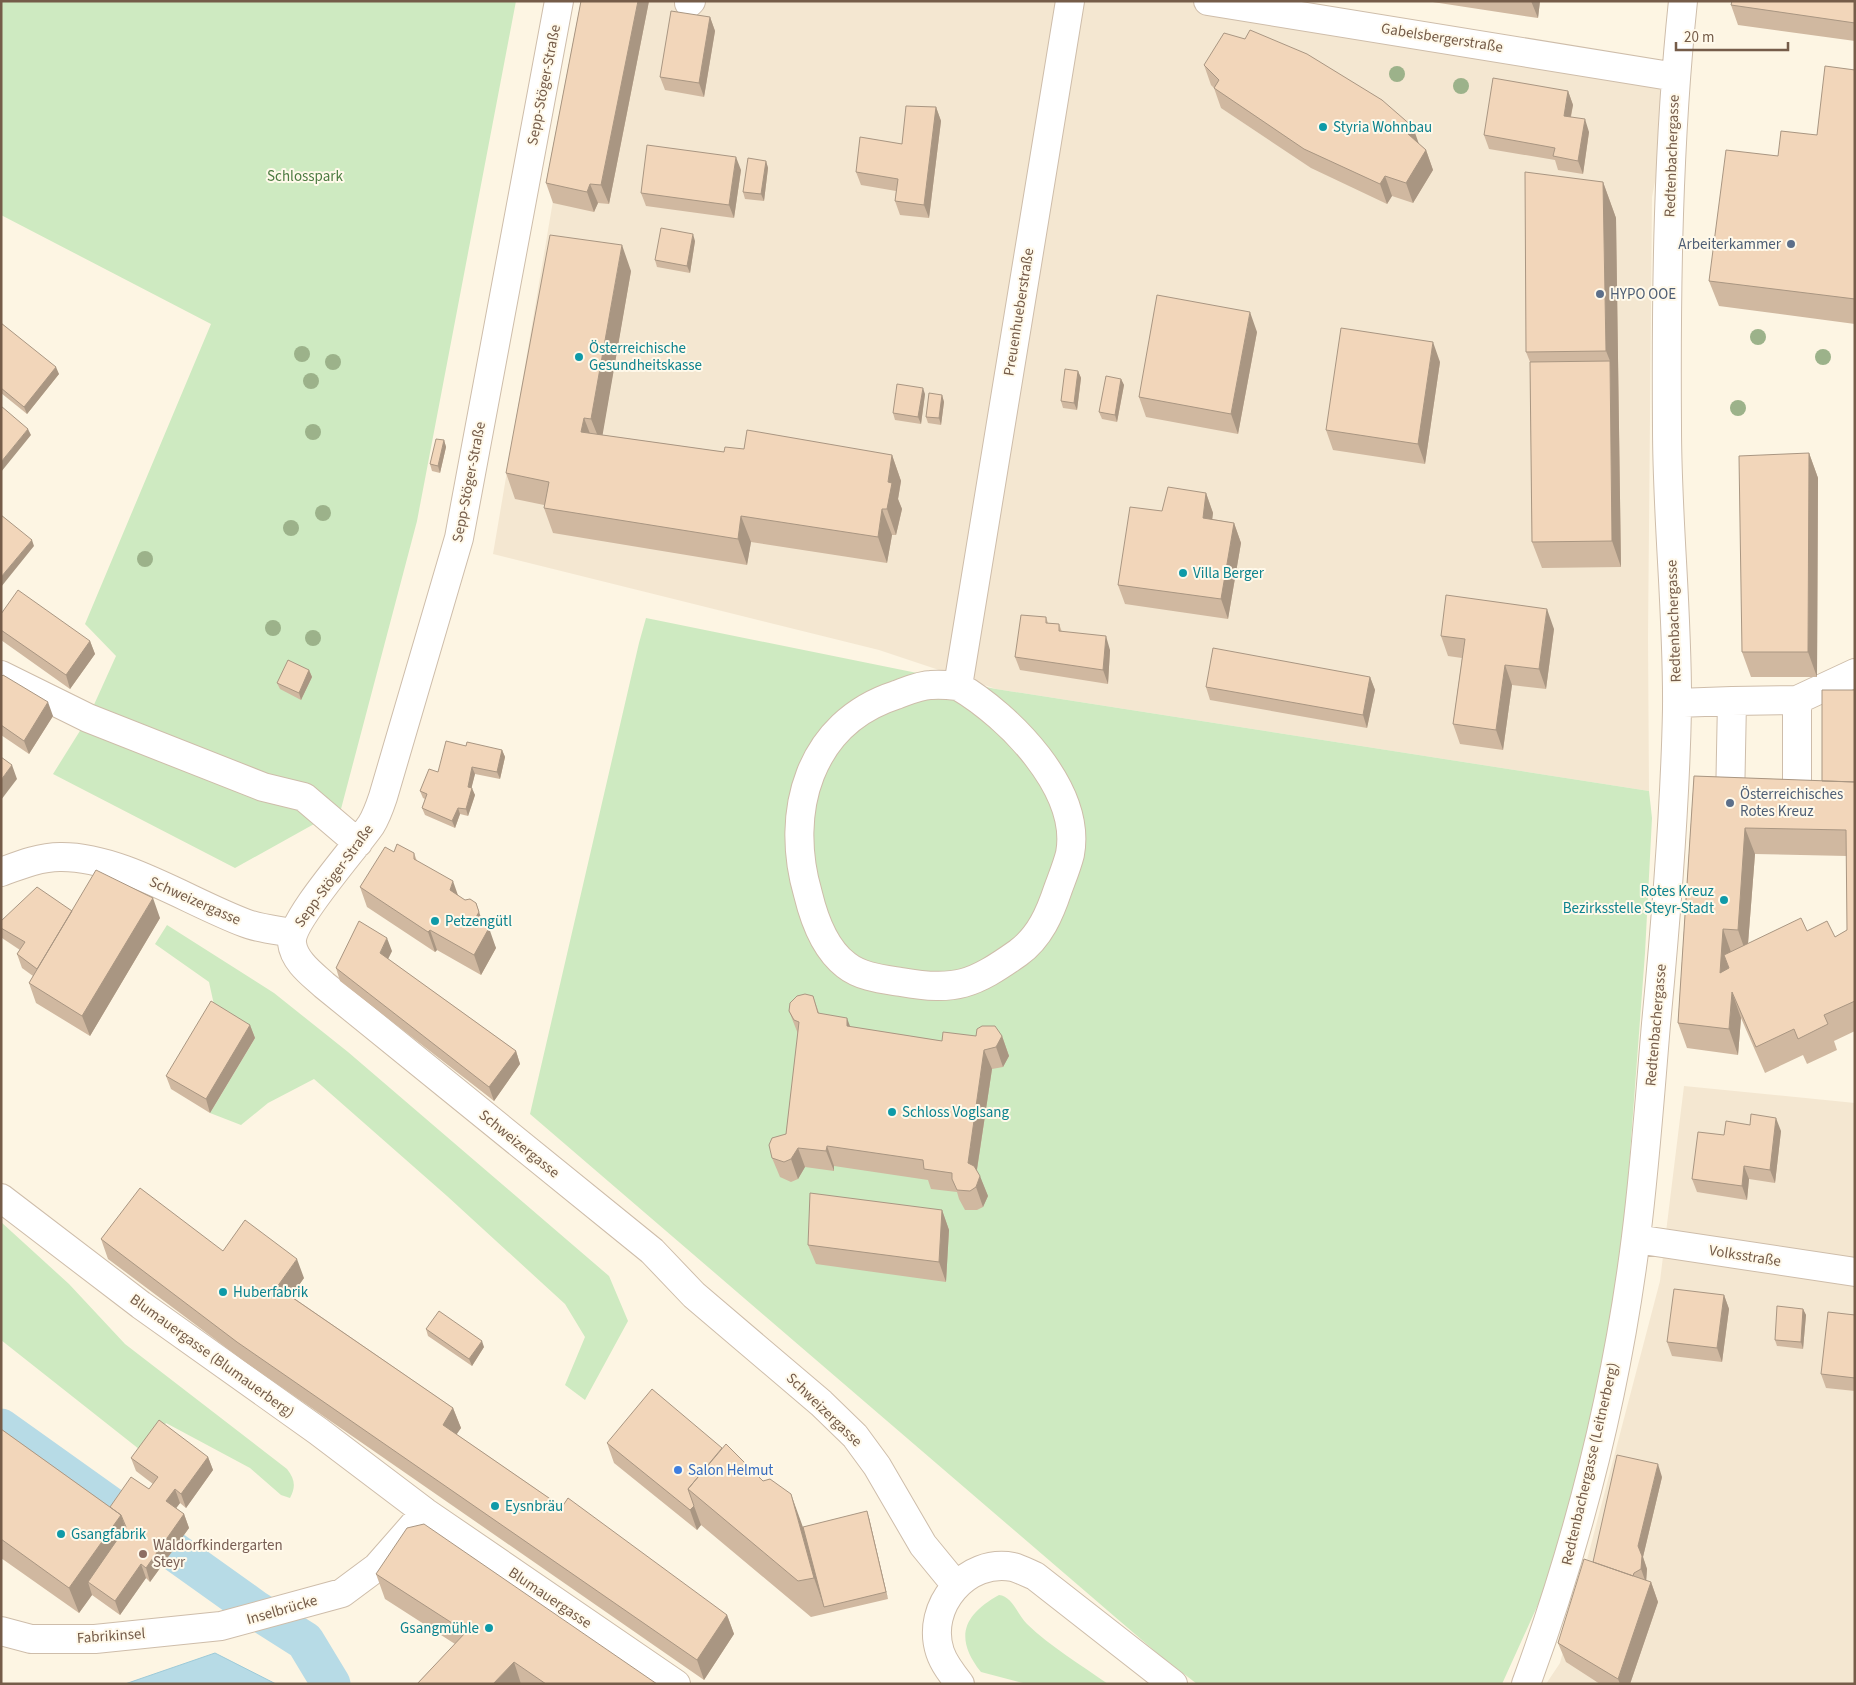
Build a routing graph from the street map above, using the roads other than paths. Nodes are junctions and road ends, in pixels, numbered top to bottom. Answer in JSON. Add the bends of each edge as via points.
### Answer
{"nodes":[{"id":1,"x":559,"y":1,"type":"edge"},
{"id":2,"x":1070,"y":1,"type":"edge"},
{"id":3,"x":1208,"y":1,"type":"edge"},
{"id":4,"x":1683,"y":1,"type":"edge"},
{"id":5,"x":1676,"y":77,"type":"junction"},
{"id":6,"x":1855,"y":673,"type":"edge"},
{"id":7,"x":1,"y":675,"type":"edge"},
{"id":8,"x":958,"y":686,"type":"junction"},
{"id":9,"x":1797,"y":700,"type":"junction"},
{"id":10,"x":1732,"y":701,"type":"junction"},
{"id":11,"x":1677,"y":703,"type":"junction"},
{"id":12,"x":1796,"y":797,"type":"edge"},
{"id":13,"x":1730,"y":803,"type":"edge"},
{"id":14,"x":358,"y":843,"type":"junction"},
{"id":15,"x":1,"y":872,"type":"edge"},
{"id":16,"x":293,"y":932,"type":"junction"},
{"id":17,"x":1,"y":1198,"type":"edge"},
{"id":18,"x":1636,"y":1239,"type":"junction"},
{"id":19,"x":1855,"y":1272,"type":"edge"},
{"id":20,"x":425,"y":1512,"type":"junction"},
{"id":21,"x":955,"y":1584,"type":"junction"},
{"id":22,"x":221,"y":1626,"type":"joint"},
{"id":23,"x":1,"y":1631,"type":"edge"},
{"id":24,"x":676,"y":1684,"type":"edge"},
{"id":25,"x":960,"y":1684,"type":"edge"},
{"id":26,"x":1174,"y":1684,"type":"edge"},
{"id":27,"x":1526,"y":1684,"type":"edge"}],
"edges":[{"from":1,"to":14,"type":"street","name":"Sepp-Stöger-Straße","via":[[459,538],[383,797],[372,823]]},
{"from":2,"to":8,"type":"street","name":"Preuenhueberstraße"},
{"from":3,"to":5,"type":"street","name":"Gabelsbergerstraße"},
{"from":4,"to":5,"type":"street","name":"Redtenbachergasse"},
{"from":5,"to":11,"type":"street","name":"Redtenbachergasse","via":[[1669,205],[1667,430]]},
{"from":6,"to":9,"type":"street"},
{"from":7,"to":14,"type":"street","via":[[88,718],[263,787],[304,797]]},
{"from":8,"to":8,"type":"street","via":[[929,685],[863,708],[843,724],[825,747],[803,791],[798,823],[799,851],[810,902],[828,944],[844,964],[862,975],[920,986],[958,986],[976,980],[1024,949],[1050,914],[1070,853],[1065,806],[1044,765],[1020,736],[984,701]]},
{"from":9,"to":10,"type":"street"},
{"from":9,"to":12,"type":"street"},
{"from":10,"to":11,"type":"street"},
{"from":10,"to":13,"type":"street"},
{"from":11,"to":18,"type":"street","name":"Redtenbachergasse","via":[[1673,822]]},
{"from":14,"to":16,"type":"street","name":"Sepp-Stöger-Straße"},
{"from":15,"to":16,"type":"street","name":"Schweizergasse","via":[[26,862],[60,857],[96,860],[174,890],[245,923]]},
{"from":16,"to":21,"type":"street","name":"Schweizergasse","via":[[295,952],[304,967],[324,985],[652,1251],[694,1295],[855,1436],[877,1466],[923,1545]]},
{"from":17,"to":20,"type":"street","name":"Blumauergasse (Blumauerberg)","via":[[141,1305]]},
{"from":18,"to":19,"type":"street","name":"Volksstraße"},
{"from":18,"to":27,"type":"street","name":"Redtenbachergasse (Leitnerberg)","via":[[1613,1377],[1583,1505],[1555,1605]]},
{"from":20,"to":22,"type":"street","name":"Inselbrücke","via":[[377,1568],[342,1593]]},
{"from":20,"to":24,"type":"street","name":"Blumauergasse"},
{"from":21,"to":25,"type":"street","via":[[944,1602],[937,1626],[939,1650],[947,1669]]},
{"from":21,"to":26,"type":"street","via":[[991,1567],[1014,1567],[1035,1576]]},
{"from":22,"to":23,"type":"street","name":"Fabrikinsel","via":[[95,1639],[31,1639]]}]}
